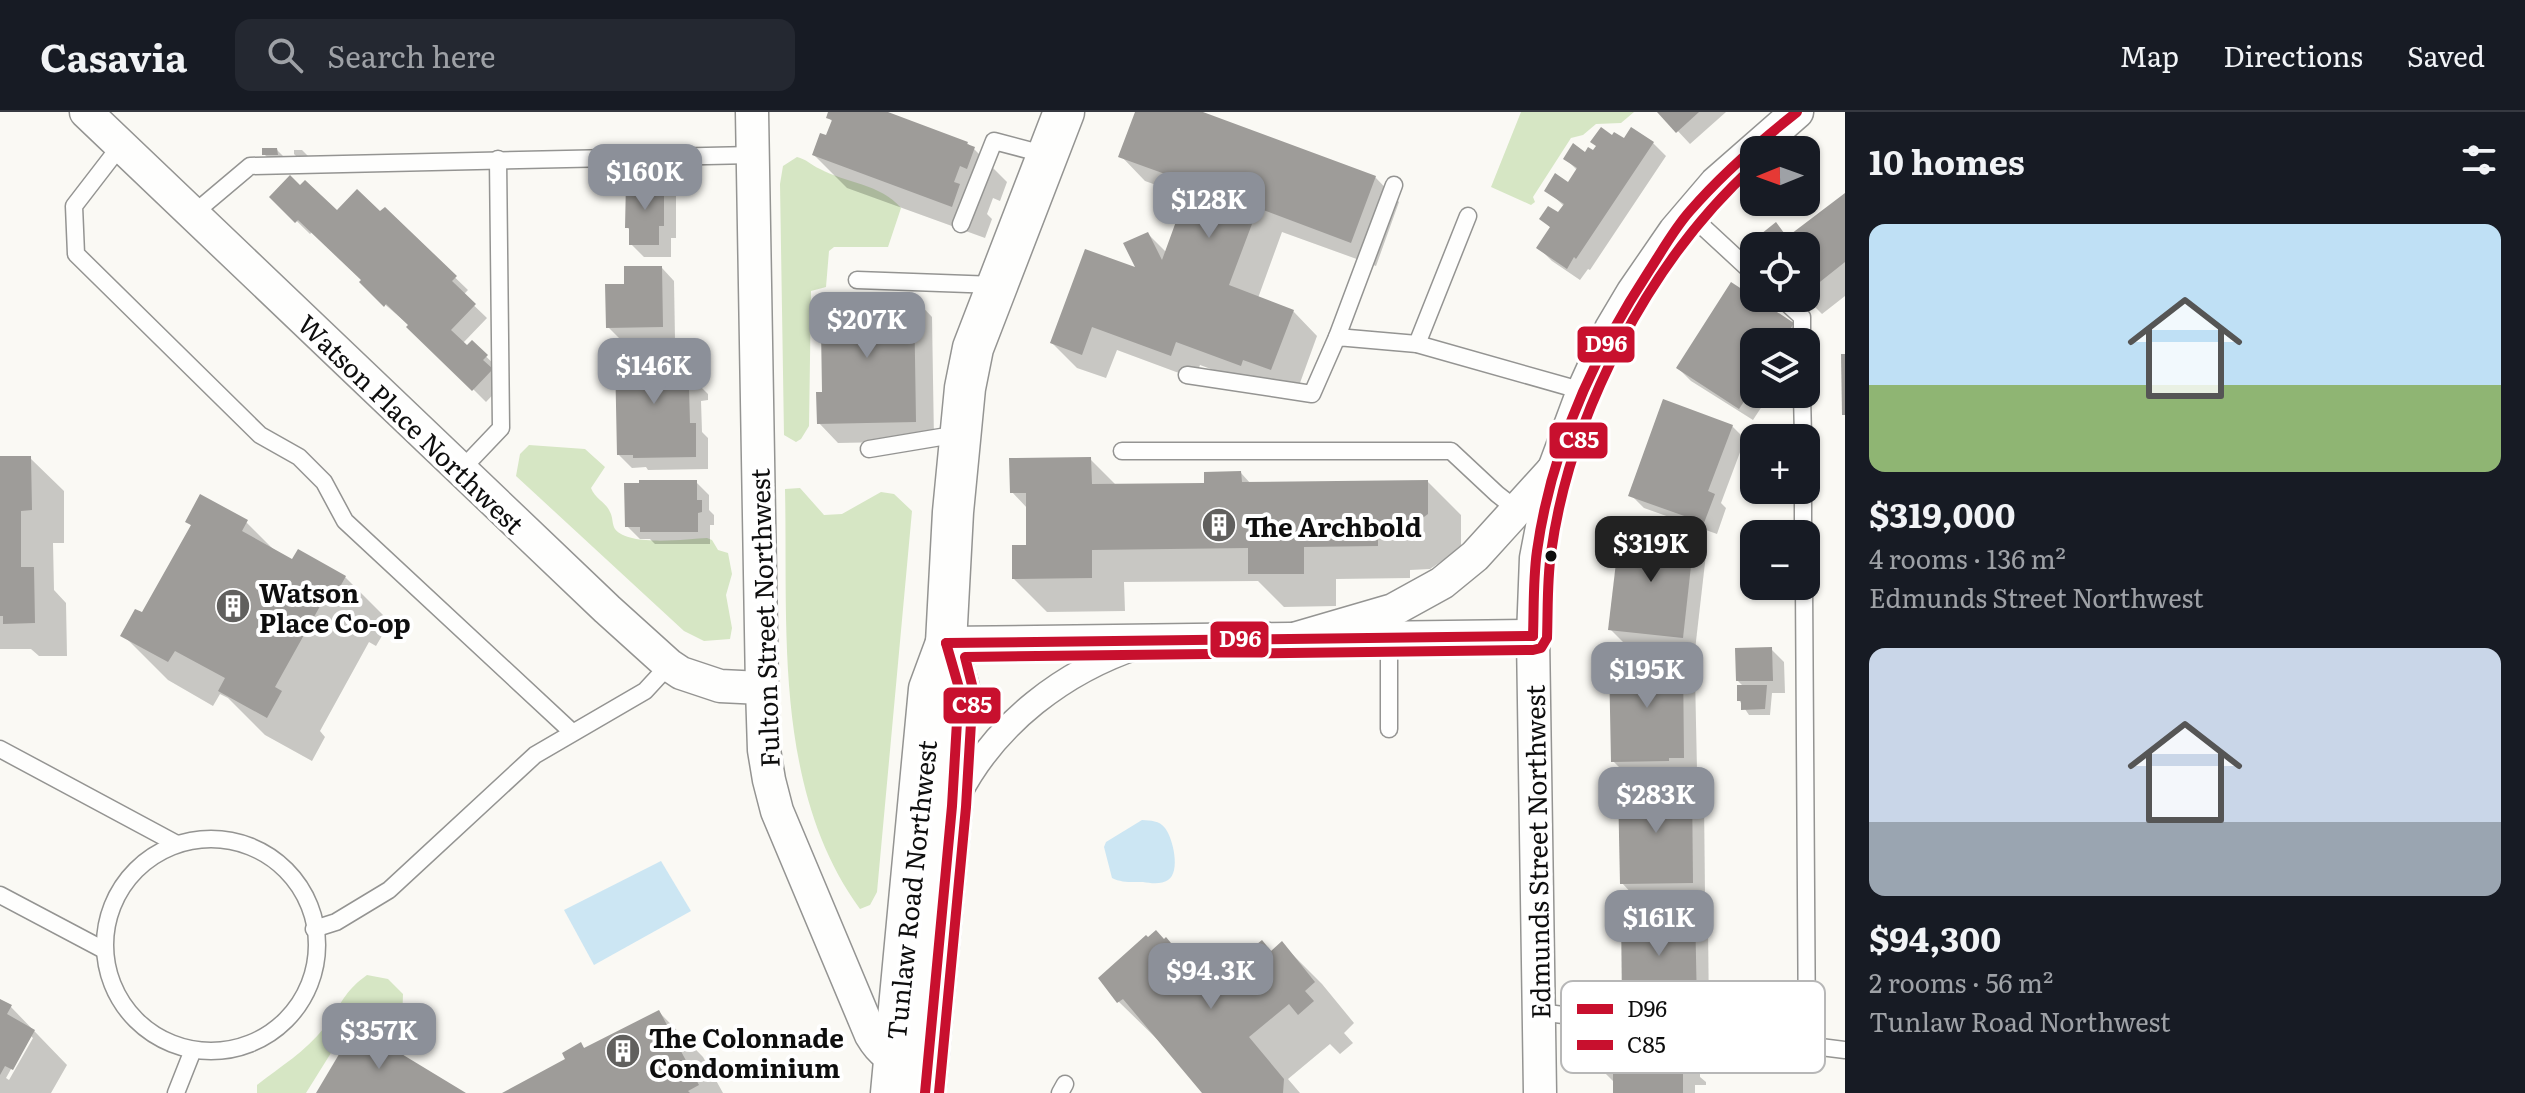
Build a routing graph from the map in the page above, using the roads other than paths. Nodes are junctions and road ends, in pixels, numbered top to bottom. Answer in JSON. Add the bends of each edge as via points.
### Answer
{"nodes":[{"id":1,"x":86,"y":112,"type":"edge"},
{"id":2,"x":752,"y":112,"type":"edge"},
{"id":3,"x":1064,"y":112,"type":"edge"},
{"id":4,"x":1797,"y":112,"type":"edge"},
{"id":5,"x":121,"y":145,"type":"junction"},
{"id":6,"x":753,"y":155,"type":"junction"},
{"id":7,"x":1048,"y":155,"type":"junction"},
{"id":8,"x":498,"y":159,"type":"junction"},
{"id":9,"x":1394,"y":185,"type":"dead end"},
{"id":10,"x":1688,"y":213,"type":"junction"},
{"id":11,"x":193,"y":214,"type":"junction"},
{"id":12,"x":1468,"y":216,"type":"dead end"},
{"id":13,"x":961,"y":224,"type":"dead end"},
{"id":14,"x":1740,"y":261,"type":"edge"},
{"id":15,"x":857,"y":280,"type":"dead end"},
{"id":16,"x":998,"y":285,"type":"junction"},
{"id":17,"x":1337,"y":337,"type":"junction"},
{"id":18,"x":1417,"y":344,"type":"junction"},
{"id":19,"x":1187,"y":375,"type":"dead end"},
{"id":20,"x":1583,"y":391,"type":"junction"},
{"id":21,"x":959,"y":434,"type":"junction"},
{"id":22,"x":869,"y":449,"type":"dead end"},
{"id":23,"x":1122,"y":451,"type":"dead end"},
{"id":24,"x":461,"y":470,"type":"junction"},
{"id":25,"x":1529,"y":518,"type":"junction"},
{"id":26,"x":1804,"y":600,"type":"edge"},
{"id":27,"x":1389,"y":624,"type":"junction"},
{"id":28,"x":1533,"y":636,"type":"junction"},
{"id":29,"x":1162,"y":640,"type":"junction"},
{"id":30,"x":946,"y":643,"type":"junction"},
{"id":31,"x":669,"y":665,"type":"junction"},
{"id":32,"x":762,"y":688,"type":"junction"},
{"id":33,"x":1389,"y":729,"type":"dead end"},
{"id":34,"x":572,"y":732,"type":"junction"},
{"id":35,"x":0,"y":749,"type":"edge"},
{"id":36,"x":952,"y":806,"type":"junction"},
{"id":37,"x":177,"y":844,"type":"junction"},
{"id":38,"x":0,"y":895,"type":"edge"},
{"id":39,"x":314,"y":929,"type":"junction"},
{"id":40,"x":104,"y":950,"type":"junction"},
{"id":41,"x":1807,"y":981,"type":"edge"},
{"id":42,"x":1539,"y":1012,"type":"junction"},
{"id":43,"x":1561,"y":1015,"type":"edge"},
{"id":44,"x":1825,"y":1047,"type":"edge"},
{"id":45,"x":193,"y":1050,"type":"junction"},
{"id":46,"x":1845,"y":1050,"type":"edge"},
{"id":47,"x":910,"y":1077,"type":"edge"},
{"id":48,"x":176,"y":1093,"type":"edge"},
{"id":49,"x":1540,"y":1093,"type":"edge"}],
"edges":[{"from":1,"to":5,"type":"street","name":"Watson Place Northwest"},
{"from":2,"to":6,"type":"street","name":"Fulton Street Northwest"},
{"from":3,"to":7,"type":"street","name":"Tunlaw Road Northwest"},
{"from":4,"to":10,"type":"street"},
{"from":5,"to":11,"type":"street","name":"Watson Place Northwest"},
{"from":5,"to":34,"type":"lane","via":[[74,206],[76,254],[260,435],[299,457],[324,482],[345,521]]},
{"from":6,"to":8,"type":"lane"},
{"from":6,"to":32,"type":"street","name":"Fulton Street Northwest"},
{"from":7,"to":13,"type":"lane","via":[[994,141]]},
{"from":7,"to":16,"type":"street","name":"Tunlaw Road Northwest"},
{"from":8,"to":11,"type":"lane","via":[[250,166]]},
{"from":8,"to":24,"type":"lane","via":[[501,428]]},
{"from":9,"to":17,"type":"lane"},
{"from":10,"to":14,"type":"lane"},
{"from":10,"to":20,"type":"street","via":[[1619,317]]},
{"from":11,"to":24,"type":"street","name":"Watson Place Northwest"},
{"from":12,"to":18,"type":"lane"},
{"from":15,"to":16,"type":"lane"},
{"from":16,"to":21,"type":"street","name":"Tunlaw Road Northwest","via":[[973,348]]},
{"from":17,"to":18,"type":"lane"},
{"from":17,"to":19,"type":"lane","via":[[1312,394]]},
{"from":18,"to":20,"type":"lane"},
{"from":20,"to":25,"type":"street"},
{"from":21,"to":22,"type":"lane"},
{"from":21,"to":30,"type":"street","name":"Tunlaw Road Northwest"},
{"from":23,"to":25,"type":"lane","via":[[1451,451]]},
{"from":24,"to":31,"type":"street","name":"Watson Place Northwest"},
{"from":25,"to":27,"type":"street"},
{"from":25,"to":28,"type":"street","name":"Edmunds Street Northwest","via":[[1536,558]]},
{"from":26,"to":41,"type":"lane"},
{"from":27,"to":28,"type":"street"},
{"from":27,"to":29,"type":"street","via":[[1297,638]]},
{"from":27,"to":33,"type":"lane"},
{"from":28,"to":42,"type":"street","name":"Edmunds Street Northwest"},
{"from":29,"to":30,"type":"street"},
{"from":29,"to":36,"type":"street","via":[[1087,668],[1042,697],[982,758]]},
{"from":30,"to":36,"type":"street","name":"Tunlaw Road Northwest","via":[[959,688]]},
{"from":30,"to":47,"type":"street","name":"Tunlaw Road Northwest","via":[[929,689]]},
{"from":31,"to":32,"type":"street","name":"Watson Place Northwest","via":[[708,683]]},
{"from":31,"to":34,"type":"lane","via":[[645,691]]},
{"from":32,"to":47,"type":"street","name":"Fulton Street Northwest","via":[[764,750],[777,811],[871,1035]]},
{"from":34,"to":39,"type":"lane","via":[[535,755],[389,890]]},
{"from":35,"to":37,"type":"lane"},
{"from":36,"to":47,"type":"street","name":"Tunlaw Road Northwest"},
{"from":37,"to":39,"type":"lane","via":[[211,838],[244,844],[275,859],[298,884]]},
{"from":37,"to":40,"type":"lane","via":[[147,859],[123,883],[109,914]]},
{"from":38,"to":40,"type":"lane"},
{"from":39,"to":45,"type":"lane","via":[[317,950],[309,985],[290,1016],[262,1038],[229,1050]]},
{"from":40,"to":45,"type":"lane","via":[[112,985],[131,1016],[159,1038]]},
{"from":42,"to":43,"type":"lane"},
{"from":42,"to":49,"type":"street","name":"Edmunds Street Northwest"},
{"from":44,"to":46,"type":"lane"},
{"from":45,"to":48,"type":"lane"}]}
